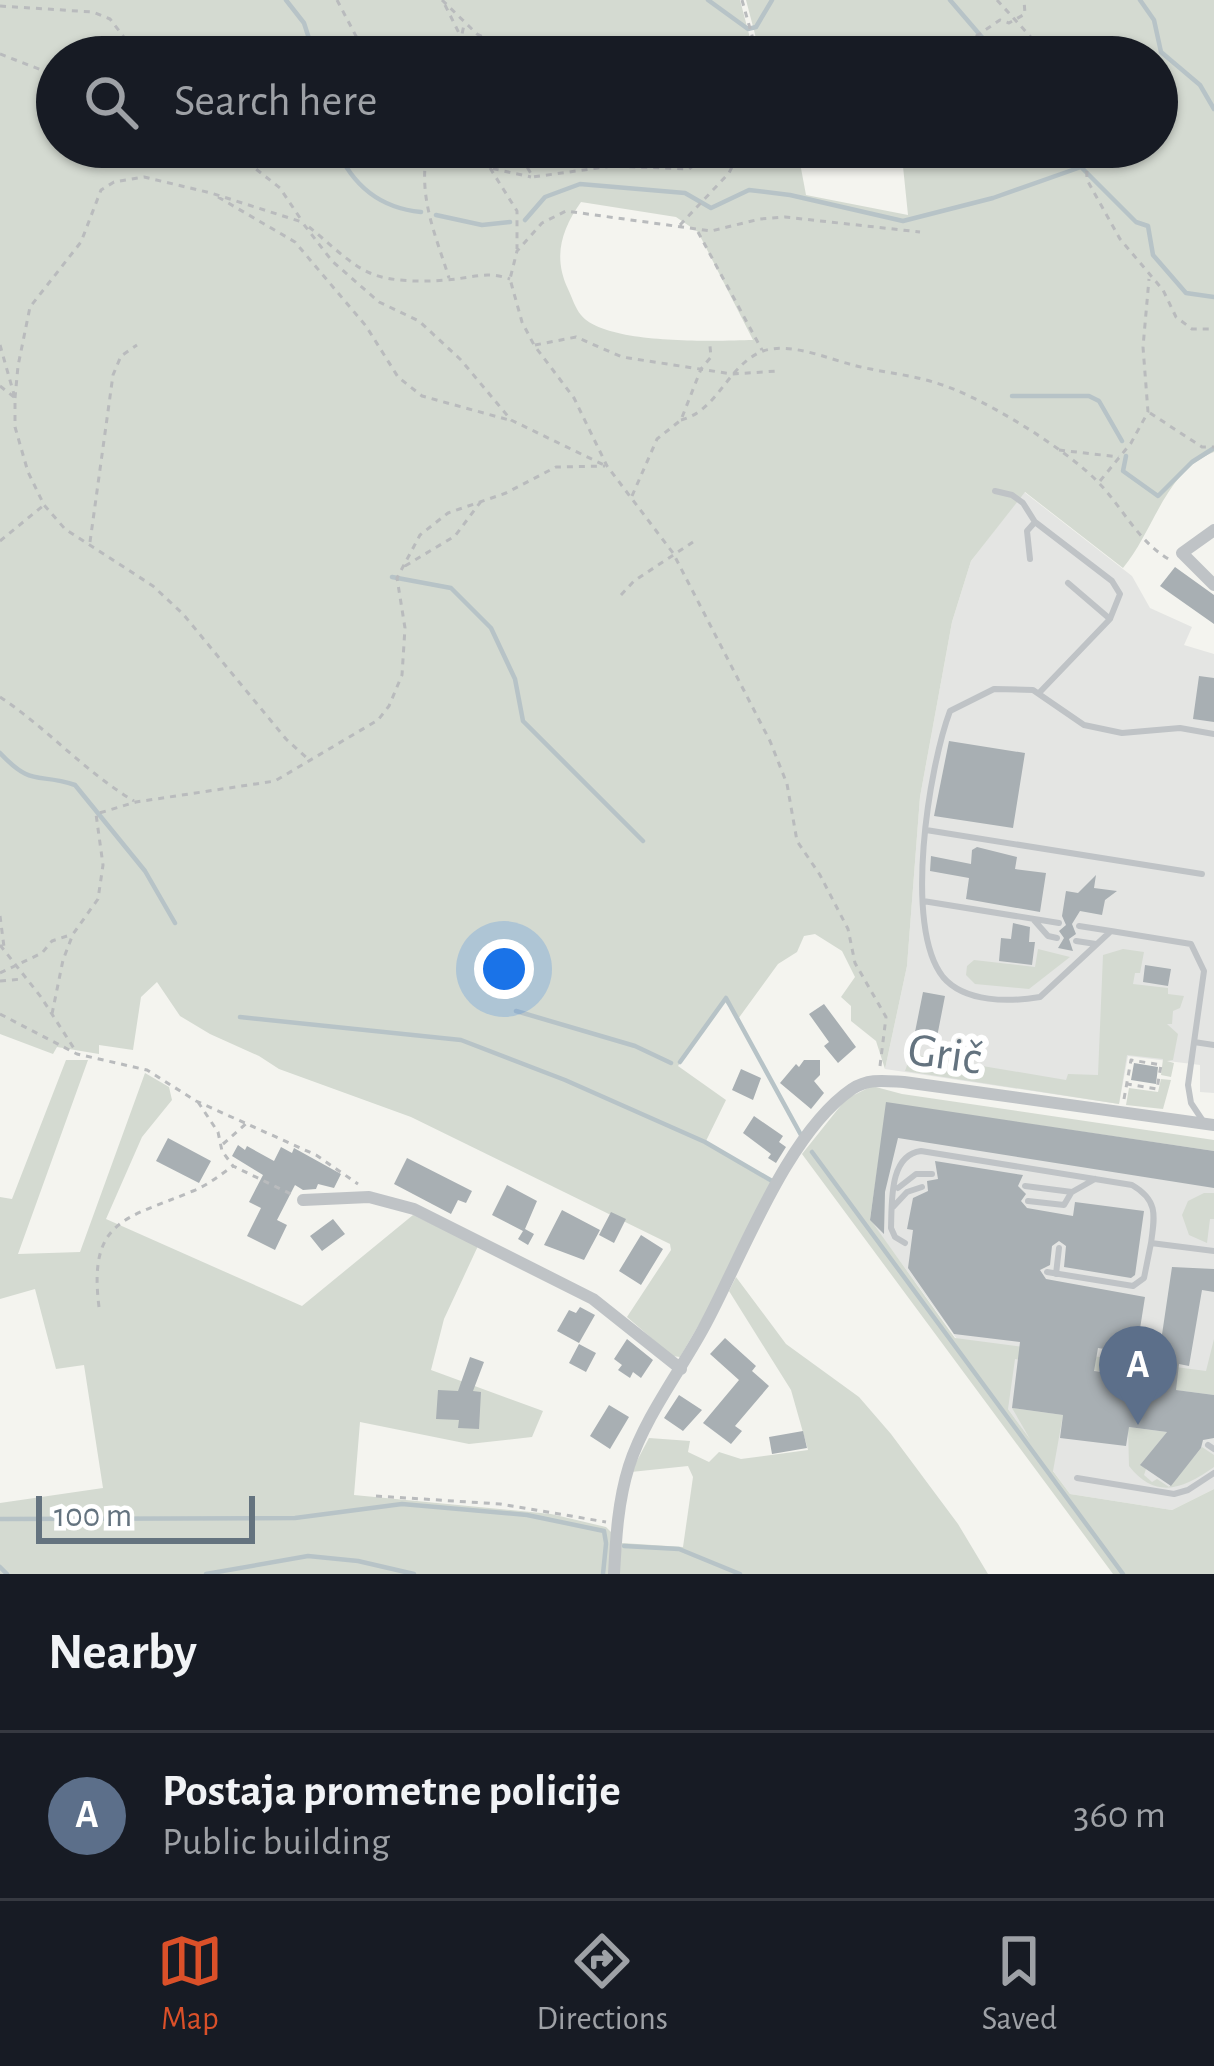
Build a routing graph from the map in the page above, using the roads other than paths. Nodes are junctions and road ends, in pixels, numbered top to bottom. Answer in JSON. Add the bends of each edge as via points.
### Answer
{"nodes":[{"id":1,"x":994,"y":491,"type":"dead end"},
{"id":2,"x":1035,"y":522,"type":"junction"},
{"id":3,"x":1214,"y":530,"type":"edge"},
{"id":4,"x":1030,"y":559,"type":"dead end"},
{"id":5,"x":1068,"y":583,"type":"dead end"},
{"id":6,"x":1214,"y":585,"type":"edge"},
{"id":7,"x":1110,"y":619,"type":"junction"},
{"id":8,"x":1039,"y":693,"type":"junction"},
{"id":9,"x":1214,"y":734,"type":"edge"},
{"id":10,"x":926,"y":830,"type":"junction"},
{"id":11,"x":1202,"y":874,"type":"dead end"},
{"id":12,"x":923,"y":901,"type":"junction"},
{"id":13,"x":1033,"y":919,"type":"junction"},
{"id":14,"x":1059,"y":923,"type":"dead end"},
{"id":15,"x":1079,"y":926,"type":"dead end"},
{"id":16,"x":1111,"y":931,"type":"junction"},
{"id":17,"x":1058,"y":938,"type":"dead end"},
{"id":18,"x":1076,"y":941,"type":"dead end"},
{"id":19,"x":1097,"y":944,"type":"junction"},
{"id":20,"x":1204,"y":971,"type":"junction"},
{"id":21,"x":1214,"y":973,"type":"edge"},
{"id":22,"x":1194,"y":1042,"type":"junction"},
{"id":23,"x":1214,"y":1045,"type":"edge"},
{"id":24,"x":1210,"y":1125,"type":"edge"},
{"id":25,"x":932,"y":1174,"type":"dead end"},
{"id":26,"x":1096,"y":1179,"type":"junction"},
{"id":27,"x":1025,"y":1186,"type":"dead end"},
{"id":28,"x":922,"y":1187,"type":"dead end"},
{"id":29,"x":895,"y":1191,"type":"junction"},
{"id":30,"x":1072,"y":1192,"type":"junction"},
{"id":31,"x":303,"y":1200,"type":"road end"},
{"id":32,"x":1028,"y":1201,"type":"dead end"},
{"id":33,"x":1064,"y":1205,"type":"junction"},
{"id":34,"x":891,"y":1210,"type":"junction"},
{"id":35,"x":1063,"y":1217,"type":"dead end"},
{"id":36,"x":905,"y":1243,"type":"dead end"},
{"id":37,"x":1150,"y":1243,"type":"junction"},
{"id":38,"x":1059,"y":1248,"type":"dead end"},
{"id":39,"x":1214,"y":1251,"type":"edge"},
{"id":40,"x":681,"y":1369,"type":"junction"},
{"id":41,"x":1214,"y":1473,"type":"edge"},
{"id":42,"x":1077,"y":1478,"type":"dead end"},
{"id":43,"x":614,"y":1574,"type":"edge"}],
"edges":[{"from":1,"to":2,"type":"lane","via":[[1023,503]]},
{"from":2,"to":4,"type":"lane","via":[[1027,531]]},
{"from":2,"to":7,"type":"lane","via":[[1112,581],[1120,593]]},
{"from":3,"to":6,"type":"street","via":[[1177,557]]},
{"from":5,"to":7,"type":"lane"},
{"from":7,"to":8,"type":"lane"},
{"from":8,"to":9,"type":"lane","via":[[1084,725],[1122,734]]},
{"from":8,"to":10,"type":"lane","via":[[994,688],[950,711]]},
{"from":10,"to":11,"type":"lane"},
{"from":10,"to":12,"type":"lane"},
{"from":12,"to":13,"type":"lane"},
{"from":12,"to":19,"type":"lane","via":[[943,976],[991,999],[1040,997]]},
{"from":13,"to":14,"type":"lane"},
{"from":13,"to":17,"type":"lane"},
{"from":15,"to":16,"type":"lane"},
{"from":16,"to":19,"type":"lane"},
{"from":16,"to":20,"type":"lane","via":[[1191,944]]},
{"from":18,"to":19,"type":"lane"},
{"from":20,"to":21,"type":"lane"},
{"from":20,"to":22,"type":"lane"},
{"from":22,"to":23,"type":"lane"},
{"from":22,"to":24,"type":"lane","via":[[1189,1096]]},
{"from":24,"to":40,"type":"street","name":"Grič","via":[[863,1083],[803,1144]]},
{"from":25,"to":29,"type":"lane","via":[[916,1174]]},
{"from":26,"to":29,"type":"lane","via":[[913,1151],[898,1166]]},
{"from":26,"to":30,"type":"lane"},
{"from":26,"to":37,"type":"lane","via":[[1147,1194],[1155,1206]]},
{"from":27,"to":30,"type":"lane"},
{"from":28,"to":34,"type":"lane"},
{"from":29,"to":34,"type":"lane"},
{"from":30,"to":33,"type":"lane"},
{"from":31,"to":40,"type":"street","via":[[370,1197],[414,1208],[593,1298]]},
{"from":32,"to":33,"type":"lane"},
{"from":33,"to":35,"type":"lane"},
{"from":34,"to":36,"type":"lane","via":[[895,1238]]},
{"from":37,"to":38,"type":"lane","via":[[1140,1284],[1051,1273]]},
{"from":37,"to":39,"type":"lane"},
{"from":40,"to":43,"type":"street","name":"Grič","via":[[631,1460]]},
{"from":41,"to":42,"type":"lane","via":[[1174,1494]]}]}
